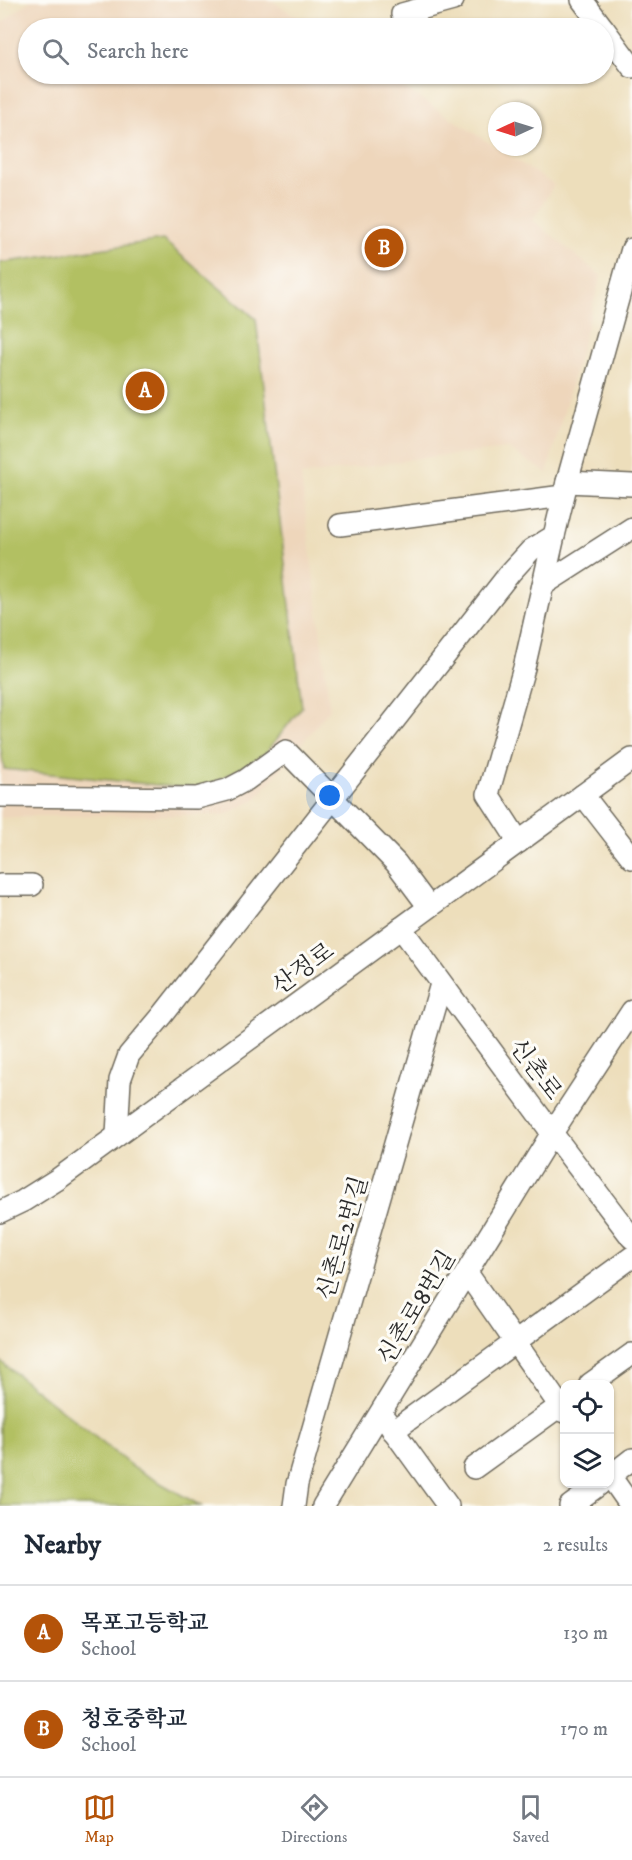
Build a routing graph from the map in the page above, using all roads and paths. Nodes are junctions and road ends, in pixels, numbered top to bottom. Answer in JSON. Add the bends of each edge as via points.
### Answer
{"nodes":[{"id":1,"x":453,"y":0,"type":"edge"},
{"id":2,"x":582,"y":0,"type":"edge"},
{"id":3,"x":402,"y":14,"type":"dead end"},
{"id":4,"x":595,"y":18,"type":"edge"},
{"id":5,"x":614,"y":43,"type":"edge"},
{"id":6,"x":632,"y":67,"type":"edge"},
{"id":7,"x":632,"y":249,"type":"edge"},
{"id":8,"x":632,"y":485,"type":"edge"},
{"id":9,"x":565,"y":489,"type":"junction"},
{"id":10,"x":340,"y":525,"type":"dead end"},
{"id":11,"x":632,"y":528,"type":"edge"},
{"id":12,"x":554,"y":536,"type":"junction"},
{"id":13,"x":543,"y":585,"type":"junction"},
{"id":14,"x":632,"y":759,"type":"edge"},
{"id":15,"x":583,"y":795,"type":"junction"},
{"id":16,"x":0,"y":796,"type":"edge"},
{"id":17,"x":333,"y":798,"type":"junction"},
{"id":18,"x":519,"y":842,"type":"junction"},
{"id":19,"x":632,"y":858,"type":"edge"},
{"id":20,"x":0,"y":885,"type":"edge"},
{"id":21,"x":33,"y":885,"type":"dead end"},
{"id":22,"x":429,"y":907,"type":"junction"},
{"id":23,"x":401,"y":928,"type":"junction"},
{"id":24,"x":441,"y":984,"type":"junction"},
{"id":25,"x":632,"y":1011,"type":"edge"},
{"id":26,"x":552,"y":1133,"type":"junction"},
{"id":27,"x":117,"y":1135,"type":"junction"},
{"id":28,"x":0,"y":1212,"type":"edge"},
{"id":29,"x":632,"y":1238,"type":"edge"},
{"id":30,"x":632,"y":1257,"type":"edge"},
{"id":31,"x":467,"y":1273,"type":"junction"},
{"id":32,"x":515,"y":1342,"type":"junction"},
{"id":33,"x":632,"y":1354,"type":"edge"},
{"id":34,"x":596,"y":1380,"type":"edge"},
{"id":35,"x":560,"y":1403,"type":"edge"},
{"id":36,"x":560,"y":1409,"type":"edge"},
{"id":37,"x":387,"y":1422,"type":"junction"},
{"id":38,"x":632,"y":1459,"type":"edge"},
{"id":39,"x":474,"y":1468,"type":"dead end"},
{"id":40,"x":614,"y":1472,"type":"edge"},
{"id":41,"x":614,"y":1483,"type":"edge"},
{"id":42,"x":595,"y":1488,"type":"edge"},
{"id":43,"x":294,"y":1506,"type":"edge"},
{"id":44,"x":323,"y":1506,"type":"edge"},
{"id":45,"x":448,"y":1506,"type":"edge"},
{"id":46,"x":570,"y":1506,"type":"edge"},
{"id":47,"x":631,"y":1506,"type":"edge"}],
"edges":[{"from":1,"to":3,"type":"street"},
{"from":2,"to":4,"type":"street"},
{"from":5,"to":6,"type":"street"},
{"from":7,"to":9,"type":"street"},
{"from":8,"to":9,"type":"street"},
{"from":9,"to":10,"type":"street"},
{"from":9,"to":12,"type":"street"},
{"from":11,"to":13,"type":"street"},
{"from":12,"to":13,"type":"street"},
{"from":12,"to":17,"type":"street","via":[[531,550],[510,573]]},
{"from":13,"to":18,"type":"street","via":[[488,794]]},
{"from":14,"to":15,"type":"street","name":"산정로"},
{"from":15,"to":18,"type":"street","name":"산정로"},
{"from":15,"to":19,"type":"street"},
{"from":16,"to":17,"type":"street","via":[[197,798],[246,780],[286,751]]},
{"from":17,"to":22,"type":"street","via":[[396,863]]},
{"from":17,"to":27,"type":"street","via":[[129,1055],[120,1080]]},
{"from":18,"to":22,"type":"street","name":"산정로"},
{"from":20,"to":21,"type":"street"},
{"from":22,"to":23,"type":"street","name":"산정로"},
{"from":23,"to":24,"type":"street","name":"신촌로"},
{"from":23,"to":27,"type":"street","name":"산정로"},
{"from":24,"to":26,"type":"street","name":"신촌로"},
{"from":24,"to":43,"type":"street","name":"신촌로2번길","via":[[297,1484]]},
{"from":25,"to":26,"type":"street","name":"신촌로8번길"},
{"from":26,"to":29,"type":"street","name":"신촌로"},
{"from":26,"to":31,"type":"street","name":"신촌로8번길"},
{"from":27,"to":28,"type":"street","name":"산정로","via":[[58,1179]]},
{"from":30,"to":32,"type":"street"},
{"from":31,"to":32,"type":"street"},
{"from":31,"to":37,"type":"street","name":"신촌로8번길"},
{"from":32,"to":35,"type":"street"},
{"from":32,"to":37,"type":"street"},
{"from":33,"to":34,"type":"street"},
{"from":36,"to":39,"type":"street"},
{"from":37,"to":44,"type":"street","name":"신촌로8번길"},
{"from":37,"to":45,"type":"street"},
{"from":38,"to":40,"type":"street"},
{"from":41,"to":47,"type":"street"},
{"from":42,"to":46,"type":"street"}]}
